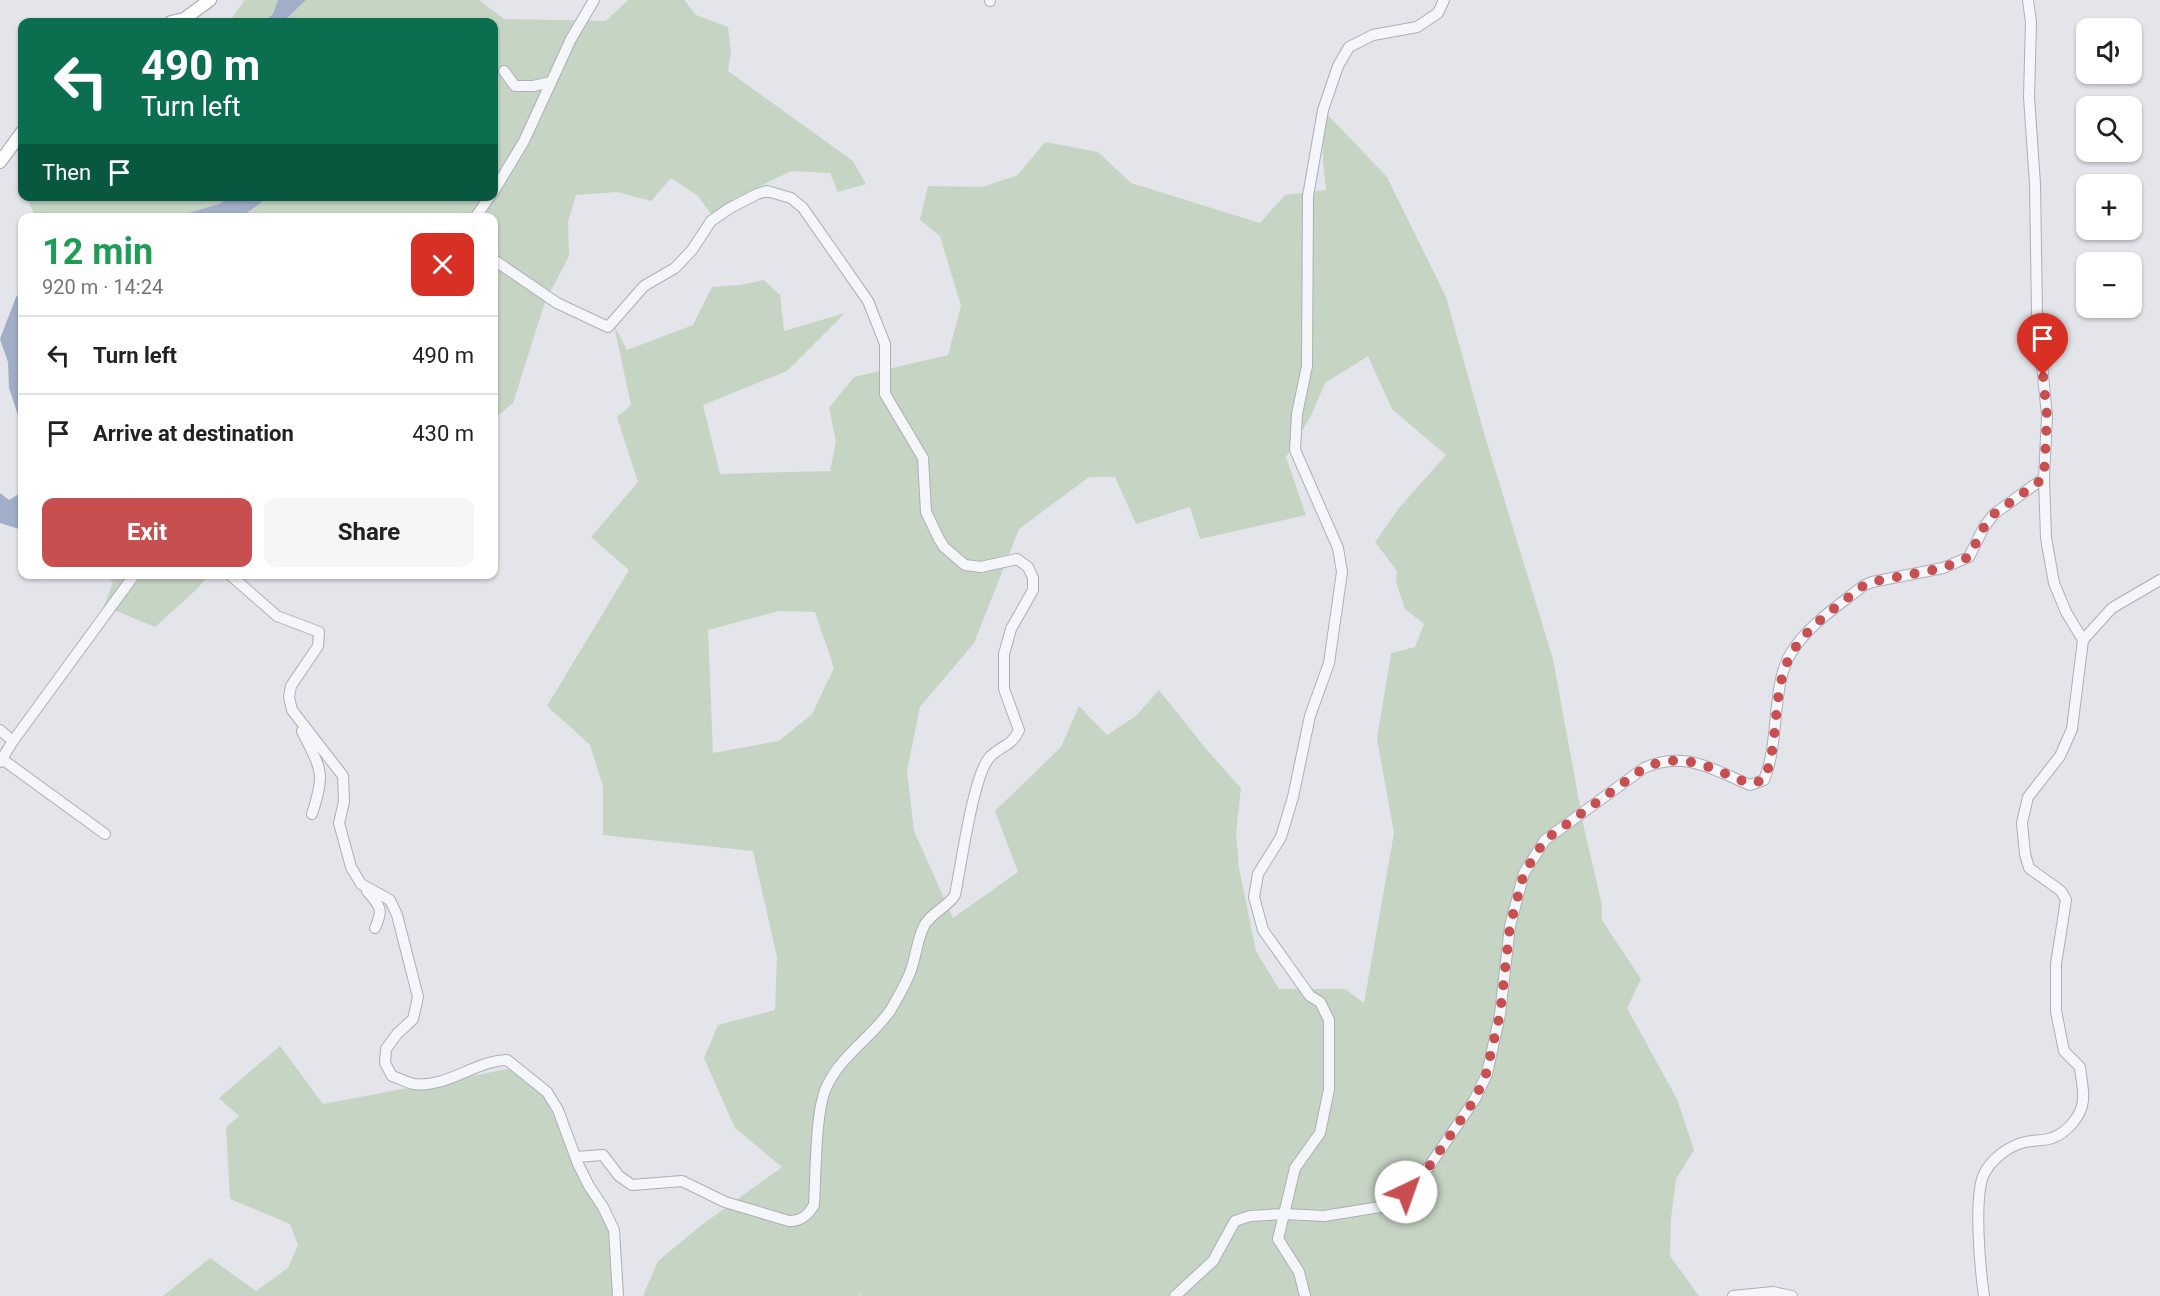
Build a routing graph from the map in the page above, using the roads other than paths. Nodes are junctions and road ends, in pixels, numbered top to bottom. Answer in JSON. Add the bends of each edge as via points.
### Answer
{"nodes":[{"id":1,"x":210,"y":0,"type":"edge"},
{"id":2,"x":594,"y":0,"type":"edge"},
{"id":3,"x":1444,"y":0,"type":"edge"},
{"id":4,"x":2028,"y":0,"type":"edge"},
{"id":5,"x":185,"y":18,"type":"edge"},
{"id":6,"x":504,"y":71,"type":"dead end"},
{"id":7,"x":550,"y":82,"type":"junction"},
{"id":8,"x":18,"y":137,"type":"edge"},
{"id":9,"x":0,"y":162,"type":"edge"},
{"id":10,"x":498,"y":184,"type":"edge"},
{"id":11,"x":498,"y":263,"type":"edge"},
{"id":12,"x":2044,"y":478,"type":"junction"},
{"id":13,"x":131,"y":579,"type":"edge"},
{"id":14,"x":235,"y":579,"type":"edge"},
{"id":15,"x":2160,"y":580,"type":"edge"},
{"id":16,"x":2083,"y":640,"type":"junction"},
{"id":17,"x":292,"y":710,"type":"junction"},
{"id":18,"x":0,"y":730,"type":"edge"},
{"id":19,"x":13,"y":741,"type":"junction"},
{"id":20,"x":1,"y":760,"type":"edge"},
{"id":21,"x":312,"y":814,"type":"dead end"},
{"id":22,"x":105,"y":834,"type":"dead end"},
{"id":23,"x":361,"y":884,"type":"junction"},
{"id":24,"x":375,"y":928,"type":"dead end"},
{"id":25,"x":576,"y":1157,"type":"junction"},
{"id":26,"x":1285,"y":1214,"type":"junction"},
{"id":27,"x":618,"y":1296,"type":"edge"},
{"id":28,"x":1175,"y":1296,"type":"edge"},
{"id":29,"x":1305,"y":1296,"type":"edge"},
{"id":30,"x":1733,"y":1296,"type":"edge"},
{"id":31,"x":1792,"y":1296,"type":"edge"},
{"id":32,"x":1984,"y":1296,"type":"edge"}],
"edges":[{"from":1,"to":5,"type":"main road"},
{"from":2,"to":7,"type":"street"},
{"from":3,"to":26,"type":"street","via":[[1438,13],[1417,27],[1373,34],[1349,47],[1323,110],[1308,196],[1307,366],[1297,414],[1295,450],[1338,548],[1342,572],[1329,663],[1310,716],[1293,797],[1281,837],[1258,874],[1254,897],[1263,930],[1310,996],[1320,1002],[1329,1020],[1326,1112],[1320,1133],[1295,1168]]},
{"from":4,"to":12,"type":"street","via":[[2037,313],[2047,416]]},
{"from":6,"to":7,"type":"street","via":[[515,86]]},
{"from":7,"to":10,"type":"street","via":[[524,141]]},
{"from":8,"to":9,"type":"main road"},
{"from":11,"to":25,"type":"street","via":[[557,303],[608,327],[644,286],[675,268],[711,221],[767,191],[791,198],[803,208],[868,301],[885,344],[885,394],[923,458],[926,512],[944,548],[965,565],[981,567],[1017,559],[1028,567],[1033,578],[1034,590],[1011,629],[1004,654],[1004,689],[1019,730],[1015,740],[989,758],[978,783],[955,895],[924,926],[910,972],[889,1011],[839,1065],[826,1088],[821,1107],[814,1205],[809,1214],[797,1222],[789,1221],[725,1202],[682,1181],[632,1185],[619,1176],[603,1155]]},
{"from":12,"to":16,"type":"street","via":[[2046,537],[2054,584]]},
{"from":12,"to":26,"type":"street","via":[[1994,514],[1969,557],[1943,568],[1863,586],[1811,628],[1791,654],[1782,676],[1770,765],[1764,780],[1750,784],[1696,763],[1678,759],[1659,761],[1545,840],[1519,888],[1510,926],[1500,1014],[1486,1074],[1475,1099],[1426,1171],[1399,1199],[1380,1207],[1324,1216]]},
{"from":13,"to":19,"type":"street"},
{"from":14,"to":17,"type":"street","via":[[277,616],[319,632],[318,646],[291,686]]},
{"from":15,"to":16,"type":"street","via":[[2112,608]]},
{"from":16,"to":32,"type":"street","via":[[2072,729],[2060,756],[2028,797],[2022,823],[2029,868],[2061,891],[2066,900],[2056,964],[2056,1011],[2064,1051],[2080,1067],[2083,1101],[2078,1116],[2064,1132],[2010,1147],[1983,1175],[1979,1196]]},
{"from":17,"to":21,"type":"street","via":[[321,770],[321,787]]},
{"from":17,"to":23,"type":"street","via":[[343,776],[344,802],[339,823],[351,867]]},
{"from":18,"to":19,"type":"street"},
{"from":19,"to":20,"type":"street"},
{"from":20,"to":22,"type":"street"},
{"from":23,"to":24,"type":"street","via":[[380,906],[381,917]]},
{"from":23,"to":25,"type":"street","via":[[390,900],[398,915],[418,997],[413,1019],[386,1049],[385,1063],[392,1076],[414,1084],[435,1083],[494,1060],[507,1060],[546,1092],[558,1110]]},
{"from":25,"to":27,"type":"street","via":[[614,1230]]},
{"from":26,"to":28,"type":"street","via":[[1235,1221],[1213,1261]]},
{"from":26,"to":29,"type":"street","via":[[1278,1239],[1299,1272]]},
{"from":30,"to":31,"type":"street","via":[[1773,1292]]}]}
